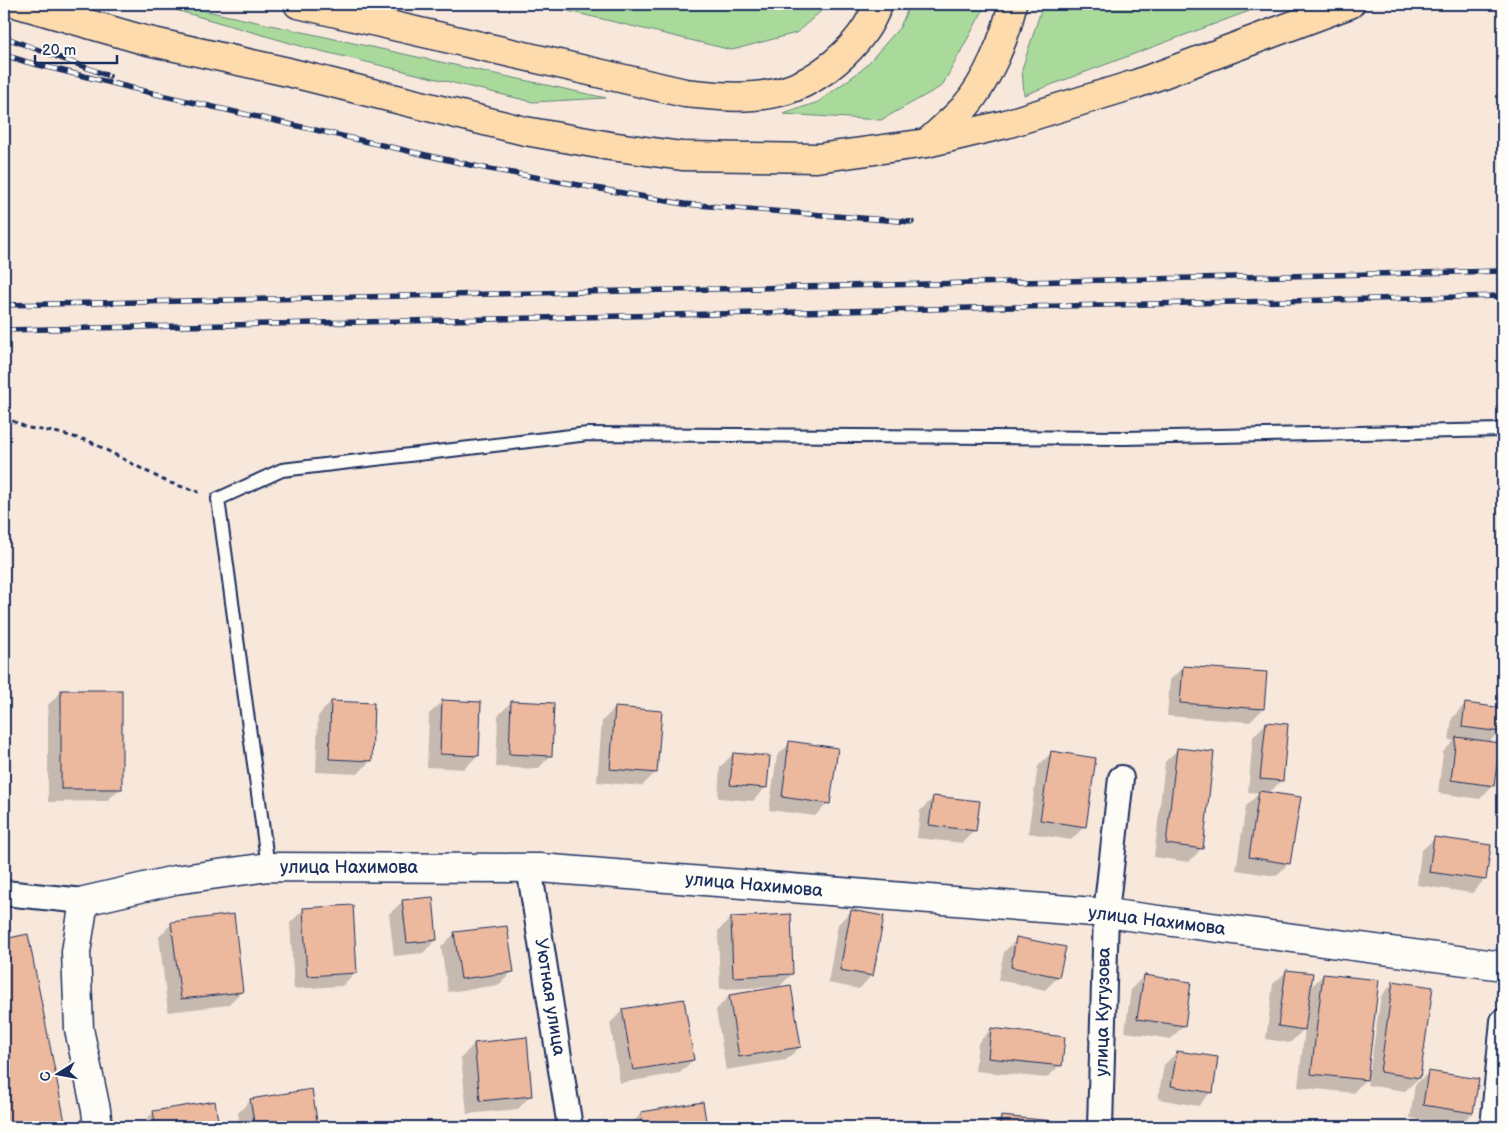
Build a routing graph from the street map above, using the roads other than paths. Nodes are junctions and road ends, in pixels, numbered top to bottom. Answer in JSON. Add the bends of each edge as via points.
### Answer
{"nodes":[{"id":1,"x":19,"y":4,"type":"edge"},
{"id":2,"x":298,"y":4,"type":"edge"},
{"id":3,"x":878,"y":4,"type":"edge"},
{"id":4,"x":1012,"y":4,"type":"edge"},
{"id":5,"x":1350,"y":4,"type":"edge"},
{"id":6,"x":927,"y":144,"type":"junction"},
{"id":7,"x":1503,"y":430,"type":"edge"},
{"id":8,"x":1121,"y":778,"type":"dead end"},
{"id":9,"x":268,"y":867,"type":"junction"},
{"id":10,"x":529,"y":868,"type":"junction"},
{"id":11,"x":4,"y":893,"type":"edge"},
{"id":12,"x":84,"y":901,"type":"junction"},
{"id":13,"x":1106,"y":913,"type":"junction"},
{"id":14,"x":1503,"y":966,"type":"edge"},
{"id":15,"x":1503,"y":1021,"type":"edge"},
{"id":16,"x":98,"y":1127,"type":"edge"},
{"id":17,"x":570,"y":1127,"type":"edge"},
{"id":18,"x":1100,"y":1127,"type":"edge"},
{"id":19,"x":1493,"y":1127,"type":"edge"}],
"edges":[{"from":1,"to":6,"type":"main road","via":[[144,40],[525,131],[610,146],[682,156],[817,158]]},
{"from":2,"to":3,"type":"main road","via":[[686,93],[730,97],[771,94],[805,83],[844,56],[873,18]]},
{"from":4,"to":6,"type":"main road","via":[[990,69],[965,106]]},
{"from":5,"to":6,"type":"main road","via":[[1136,84],[1006,124]]},
{"from":7,"to":9,"type":"lane","via":[[1124,438],[588,434],[282,470],[218,499]]},
{"from":8,"to":13,"type":"street","name":"улица Кутузова"},
{"from":9,"to":10,"type":"street","name":"улица Нахимова"},
{"from":9,"to":12,"type":"street","name":"улица Нахимова","via":[[175,880]]},
{"from":10,"to":13,"type":"street","name":"улица Нахимова"},
{"from":10,"to":17,"type":"street","name":"Уютная улица"},
{"from":11,"to":12,"type":"street","name":"улица Нахимова"},
{"from":12,"to":16,"type":"street","via":[[76,952],[79,1029]]},
{"from":13,"to":14,"type":"street","name":"улица Нахимова"},
{"from":13,"to":18,"type":"street","name":"улица Кутузова"},
{"from":15,"to":19,"type":"street"}]}
